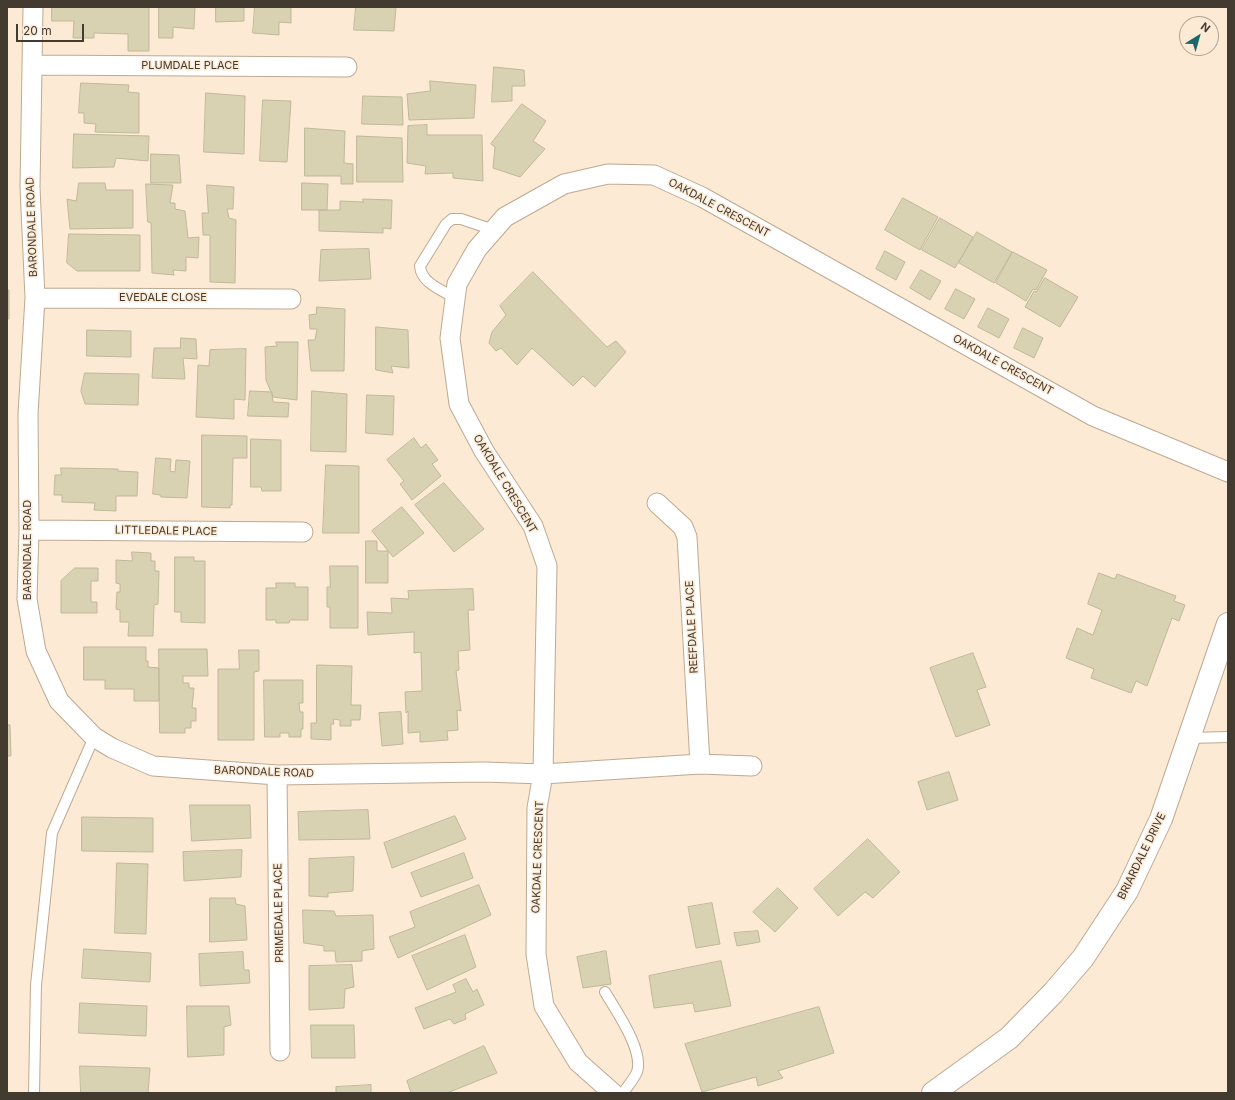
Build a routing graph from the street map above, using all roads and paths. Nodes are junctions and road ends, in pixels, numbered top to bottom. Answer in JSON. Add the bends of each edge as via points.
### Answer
{"nodes":[{"id":1,"x":33,"y":7,"type":"edge"},
{"id":2,"x":33,"y":65,"type":"junction"},
{"id":3,"x":347,"y":67,"type":"dead end"},
{"id":4,"x":494,"y":230,"type":"junction"},
{"id":5,"x":35,"y":298,"type":"junction"},
{"id":6,"x":455,"y":298,"type":"junction"},
{"id":7,"x":291,"y":299,"type":"dead end"},
{"id":8,"x":1228,"y":472,"type":"edge"},
{"id":9,"x":657,"y":503,"type":"dead end"},
{"id":10,"x":29,"y":530,"type":"junction"},
{"id":11,"x":303,"y":532,"type":"dead end"},
{"id":12,"x":1228,"y":624,"type":"edge"},
{"id":13,"x":94,"y":737,"type":"junction"},
{"id":14,"x":1228,"y":737,"type":"edge"},
{"id":15,"x":1189,"y":738,"type":"junction"},
{"id":16,"x":700,"y":764,"type":"junction"},
{"id":17,"x":752,"y":766,"type":"dead end"},
{"id":18,"x":544,"y":774,"type":"junction"},
{"id":19,"x":277,"y":775,"type":"junction"},
{"id":20,"x":605,"y":992,"type":"dead end"},
{"id":21,"x":280,"y":1051,"type":"dead end"},
{"id":22,"x":34,"y":1093,"type":"edge"},
{"id":23,"x":613,"y":1093,"type":"edge"},
{"id":24,"x":623,"y":1093,"type":"edge"},
{"id":25,"x":933,"y":1093,"type":"edge"}],
"edges":[{"from":1,"to":2,"type":"street","name":"BARONDALE ROAD"},
{"from":2,"to":3,"type":"street","name":"PLUMDALE PLACE"},
{"from":2,"to":5,"type":"street","name":"BARONDALE ROAD","via":[[30,187]]},
{"from":4,"to":6,"type":"street","name":"OAKDALE CRESCENT","via":[[477,249],[460,278]]},
{"from":4,"to":6,"type":"lane","via":[[461,219],[452,219],[446,224],[420,266],[426,280]]},
{"from":4,"to":8,"type":"street","name":"OAKDALE CRESCENT","via":[[505,217],[564,184],[608,174],[654,175],[702,197],[1093,416]]},
{"from":5,"to":7,"type":"street","name":"EVEDALE CLOSE"},
{"from":5,"to":10,"type":"street","name":"BARONDALE ROAD","via":[[28,414]]},
{"from":6,"to":18,"type":"street","name":"OAKDALE CRESCENT","via":[[450,338],[460,404],[484,452],[533,526],[547,566]]},
{"from":9,"to":16,"type":"street","name":"REEFDALE PLACE","via":[[683,527],[688,537]]},
{"from":10,"to":11,"type":"street","name":"LITTLEDALE PLACE"},
{"from":10,"to":13,"type":"street","name":"BARONDALE ROAD","via":[[27,599],[36,651],[59,701]]},
{"from":12,"to":15,"type":"street","name":"BRIARDALE DRIVE"},
{"from":13,"to":19,"type":"street","name":"BARONDALE ROAD","via":[[153,766]]},
{"from":13,"to":22,"type":"lane","via":[[52,833],[36,985]]},
{"from":14,"to":15,"type":"lane"},
{"from":15,"to":25,"type":"street","name":"BRIARDALE DRIVE","via":[[1161,819],[1127,891],[1083,958],[1009,1038]]},
{"from":16,"to":17,"type":"street"},
{"from":16,"to":18,"type":"street"},
{"from":18,"to":19,"type":"street","name":"BARONDALE ROAD","via":[[484,772]]},
{"from":18,"to":23,"type":"street","name":"OAKDALE CRESCENT","via":[[537,808],[536,954],[544,1006],[578,1062]]},
{"from":19,"to":21,"type":"street","name":"PRIMEDALE PLACE"},
{"from":20,"to":24,"type":"lane","via":[[633,1043],[638,1058],[637,1072]]}]}
